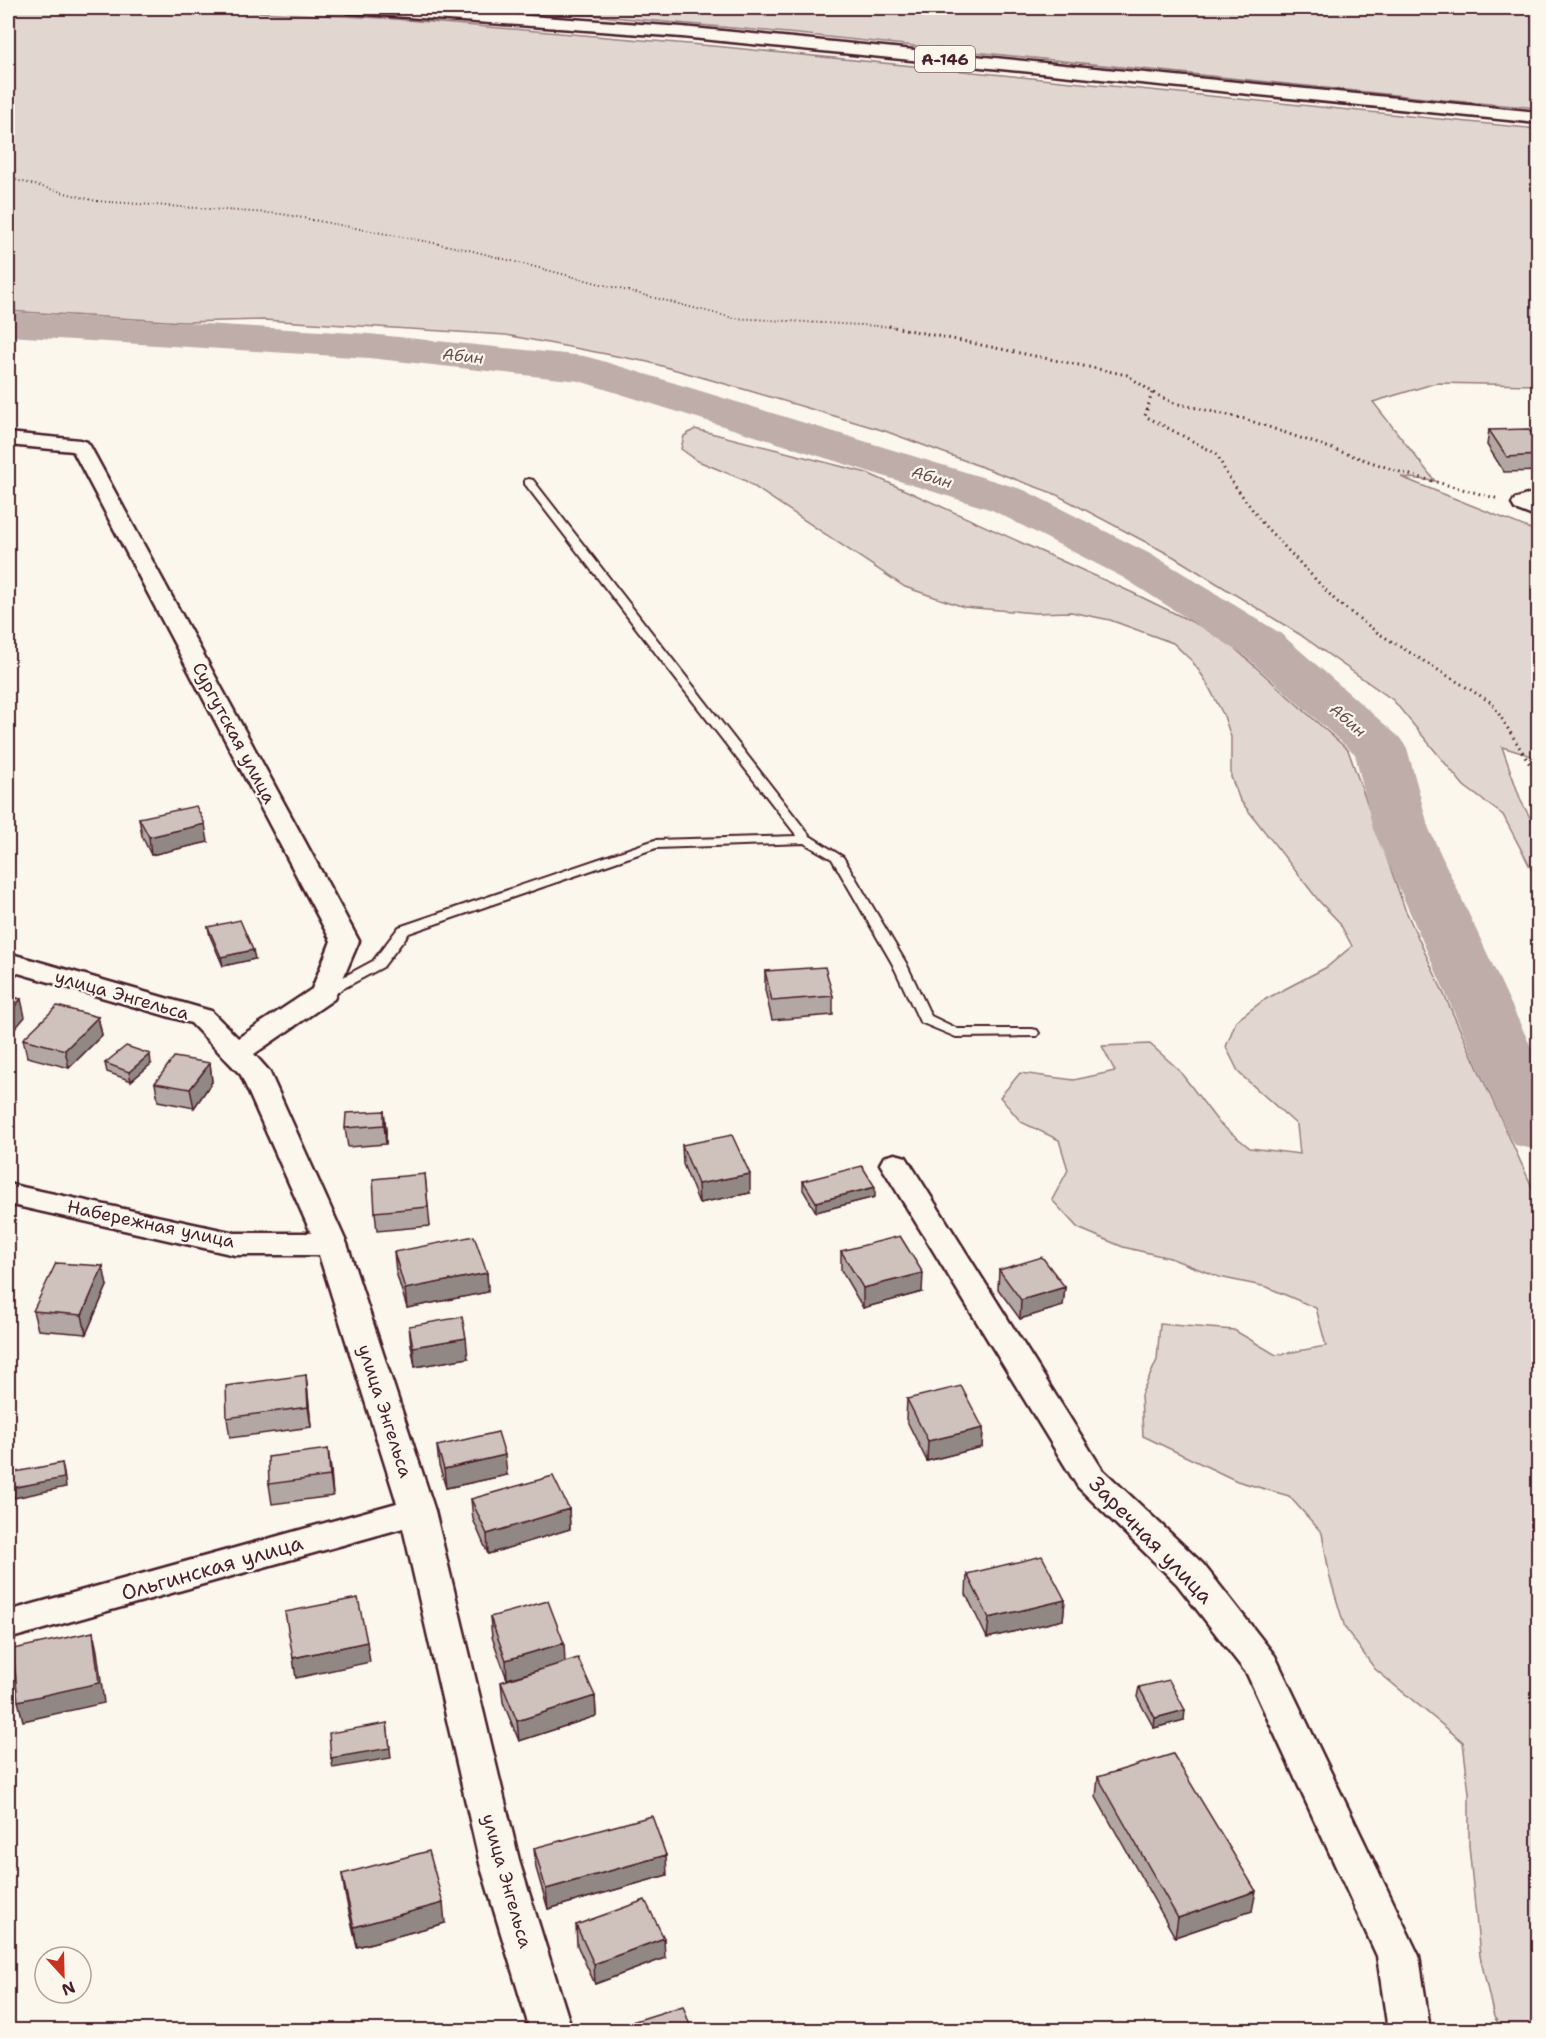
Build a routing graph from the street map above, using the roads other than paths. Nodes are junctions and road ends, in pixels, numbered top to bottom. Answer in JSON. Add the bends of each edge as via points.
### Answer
{"nodes":[{"id":1,"x":352,"y":8,"type":"edge"},
{"id":2,"x":1539,"y":118,"type":"edge"},
{"id":3,"x":8,"y":439,"type":"edge"},
{"id":4,"x":529,"y":482,"type":"dead end"},
{"id":5,"x":806,"y":839,"type":"junction"},
{"id":6,"x":8,"y":961,"type":"edge"},
{"id":7,"x":324,"y":993,"type":"junction"},
{"id":8,"x":1032,"y":1033,"type":"dead end"},
{"id":9,"x":236,"y":1053,"type":"junction"},
{"id":10,"x":895,"y":1164,"type":"dead end"},
{"id":11,"x":8,"y":1194,"type":"edge"},
{"id":12,"x":331,"y":1244,"type":"junction"},
{"id":13,"x":417,"y":1511,"type":"junction"},
{"id":14,"x":8,"y":1625,"type":"edge"},
{"id":15,"x":551,"y":2031,"type":"edge"},
{"id":16,"x":1409,"y":2031,"type":"edge"}],
"edges":[{"from":1,"to":2,"type":"highway","number":"А-146","via":[[682,32]]},
{"from":3,"to":7,"type":"street","name":"Сургутская улица","via":[[80,446],[345,941]]},
{"from":4,"to":5,"type":"lane"},
{"from":5,"to":7,"type":"lane","via":[[655,844],[404,930],[378,964]]},
{"from":5,"to":8,"type":"lane","via":[[837,857],[899,963],[925,1019],[957,1033]]},
{"from":6,"to":9,"type":"street","name":"улица Энгельса","via":[[201,1017]]},
{"from":7,"to":9,"type":"street"},
{"from":9,"to":12,"type":"street","name":"улица Энгельса","via":[[254,1071]]},
{"from":10,"to":16,"type":"street","name":"Заречная улица","via":[[1090,1478],[1190,1575],[1262,1666],[1398,1956]]},
{"from":11,"to":12,"type":"street","name":"Набережная улица","via":[[235,1244]]},
{"from":12,"to":13,"type":"street","name":"улица Энгельса"},
{"from":13,"to":14,"type":"street","name":"Ольгинская улица"},
{"from":13,"to":15,"type":"street","name":"улица Энгельса","via":[[500,1864]]}]}
